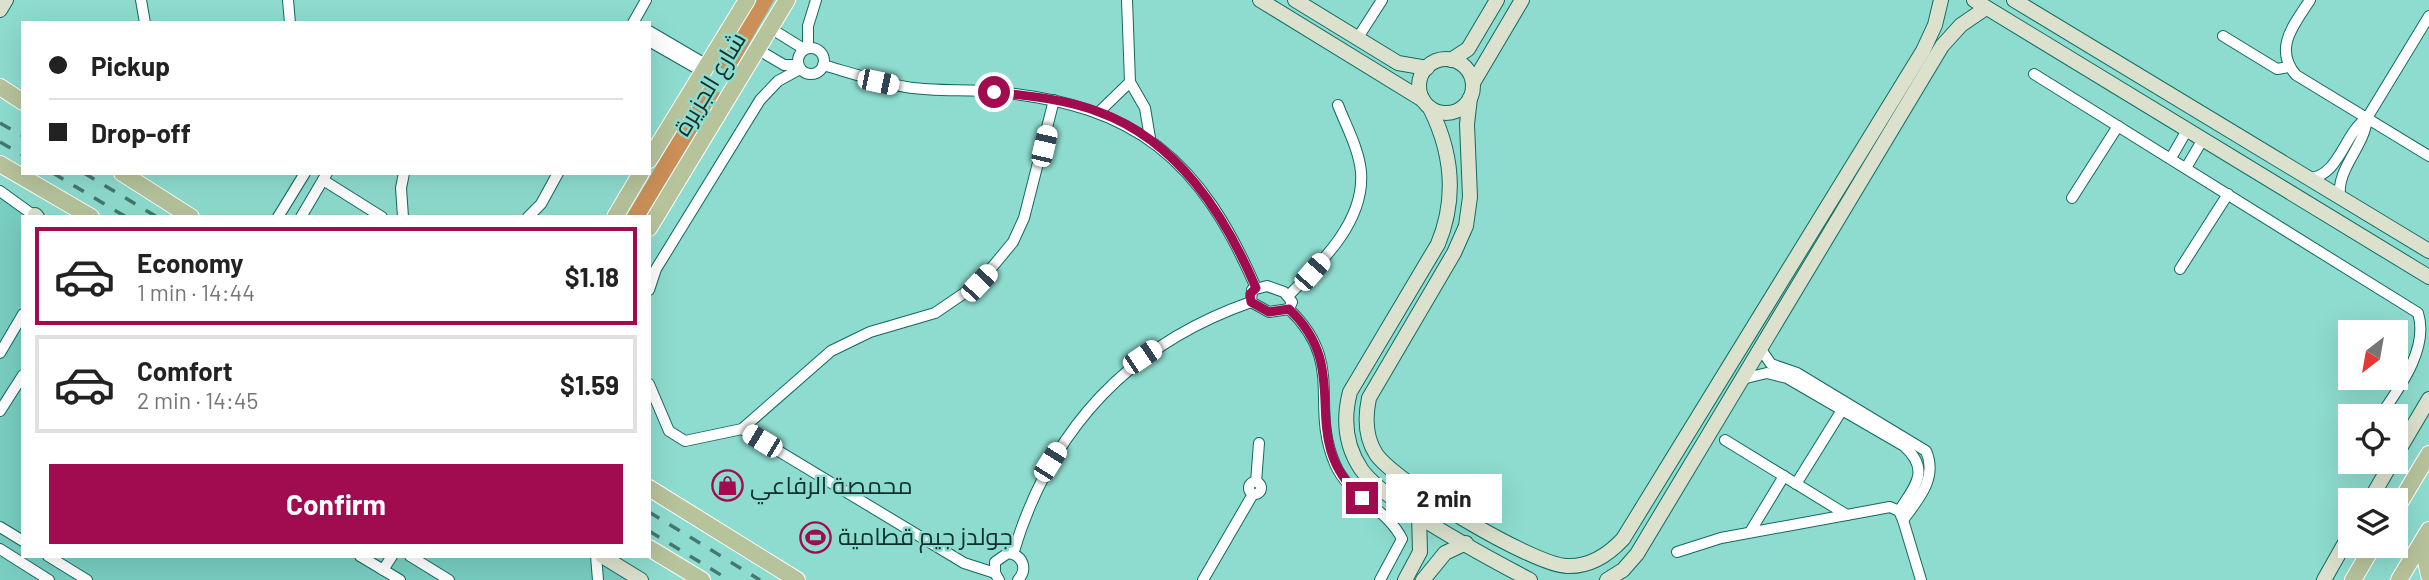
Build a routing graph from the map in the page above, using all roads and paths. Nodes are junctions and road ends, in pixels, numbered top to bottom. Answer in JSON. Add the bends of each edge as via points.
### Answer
{"nodes":[{"id":1,"x":6,"y":0,"type":"edge"},
{"id":2,"x":141,"y":0,"type":"edge"},
{"id":3,"x":288,"y":0,"type":"edge"},
{"id":4,"x":646,"y":0,"type":"edge"},
{"id":5,"x":747,"y":0,"type":"edge"},
{"id":6,"x":787,"y":0,"type":"edge"},
{"id":7,"x":816,"y":0,"type":"edge"},
{"id":8,"x":1127,"y":0,"type":"edge"},
{"id":9,"x":1260,"y":0,"type":"edge"},
{"id":10,"x":1295,"y":0,"type":"edge"},
{"id":11,"x":1382,"y":0,"type":"edge"},
{"id":12,"x":1497,"y":0,"type":"edge"},
{"id":13,"x":1522,"y":0,"type":"edge"},
{"id":14,"x":1941,"y":0,"type":"edge"},
{"id":15,"x":2014,"y":0,"type":"edge"},
{"id":16,"x":2310,"y":0,"type":"edge"},
{"id":17,"x":1980,"y":4,"type":"edge"},
{"id":18,"x":0,"y":10,"type":"edge"},
{"id":19,"x":2429,"y":16,"type":"edge"},
{"id":20,"x":145,"y":21,"type":"edge"},
{"id":21,"x":290,"y":21,"type":"edge"},
{"id":22,"x":635,"y":21,"type":"edge"},
{"id":23,"x":770,"y":28,"type":"junction"},
{"id":24,"x":651,"y":32,"type":"edge"},
{"id":25,"x":2223,"y":36,"type":"dead end"},
{"id":26,"x":1357,"y":38,"type":"junction"},
{"id":27,"x":651,"y":42,"type":"edge"},
{"id":28,"x":806,"y":48,"type":"junction"},
{"id":29,"x":757,"y":49,"type":"junction"},
{"id":30,"x":686,"y":57,"type":"junction"},
{"id":31,"x":1451,"y":60,"type":"junction"},
{"id":32,"x":823,"y":65,"type":"junction"},
{"id":33,"x":799,"y":67,"type":"junction"},
{"id":34,"x":2289,"y":67,"type":"junction"},
{"id":35,"x":705,"y":68,"type":"junction"},
{"id":36,"x":1427,"y":68,"type":"junction"},
{"id":37,"x":2034,"y":74,"type":"dead end"},
{"id":38,"x":2142,"y":78,"type":"junction"},
{"id":39,"x":1130,"y":82,"type":"junction"},
{"id":40,"x":1472,"y":83,"type":"junction"},
{"id":41,"x":0,"y":86,"type":"edge"},
{"id":42,"x":2131,"y":96,"type":"junction"},
{"id":43,"x":1470,"y":98,"type":"junction"},
{"id":44,"x":1054,"y":100,"type":"junction"},
{"id":45,"x":21,"y":101,"type":"edge"},
{"id":46,"x":1427,"y":104,"type":"junction"},
{"id":47,"x":1338,"y":105,"type":"dead end"},
{"id":48,"x":1099,"y":112,"type":"junction"},
{"id":49,"x":2367,"y":118,"type":"junction"},
{"id":50,"x":2118,"y":126,"type":"junction"},
{"id":51,"x":2188,"y":130,"type":"junction"},
{"id":52,"x":1150,"y":138,"type":"junction"},
{"id":53,"x":2203,"y":139,"type":"junction"},
{"id":54,"x":2429,"y":156,"type":"edge"},
{"id":55,"x":651,"y":157,"type":"edge"},
{"id":56,"x":2171,"y":158,"type":"junction"},
{"id":57,"x":0,"y":164,"type":"edge"},
{"id":58,"x":2186,"y":168,"type":"junction"},
{"id":59,"x":125,"y":175,"type":"edge"},
{"id":60,"x":303,"y":175,"type":"edge"},
{"id":61,"x":404,"y":175,"type":"edge"},
{"id":62,"x":557,"y":175,"type":"edge"},
{"id":63,"x":640,"y":175,"type":"edge"},
{"id":64,"x":325,"y":177,"type":"edge"},
{"id":65,"x":2309,"y":178,"type":"junction"},
{"id":66,"x":0,"y":191,"type":"edge"},
{"id":67,"x":2228,"y":194,"type":"junction"},
{"id":68,"x":290,"y":197,"type":"junction"},
{"id":69,"x":2071,"y":198,"type":"dead end"},
{"id":70,"x":2340,"y":198,"type":"junction"},
{"id":71,"x":304,"y":212,"type":"edge"},
{"id":72,"x":35,"y":215,"type":"edge"},
{"id":73,"x":88,"y":215,"type":"edge"},
{"id":74,"x":188,"y":215,"type":"edge"},
{"id":75,"x":279,"y":215,"type":"edge"},
{"id":76,"x":379,"y":215,"type":"edge"},
{"id":77,"x":403,"y":215,"type":"edge"},
{"id":78,"x":530,"y":215,"type":"edge"},
{"id":79,"x":616,"y":215,"type":"edge"},
{"id":80,"x":651,"y":225,"type":"edge"},
{"id":81,"x":2429,"y":251,"type":"edge"},
{"id":82,"x":2180,"y":270,"type":"dead end"},
{"id":83,"x":2429,"y":277,"type":"edge"},
{"id":84,"x":651,"y":284,"type":"edge"},
{"id":85,"x":1256,"y":288,"type":"junction"},
{"id":86,"x":1289,"y":296,"type":"junction"},
{"id":87,"x":1251,"y":302,"type":"junction"},
{"id":88,"x":1289,"y":309,"type":"junction"},
{"id":89,"x":21,"y":317,"type":"edge"},
{"id":90,"x":1760,"y":348,"type":"junction"},
{"id":91,"x":0,"y":353,"type":"edge"},
{"id":92,"x":1774,"y":370,"type":"junction"},
{"id":93,"x":1742,"y":379,"type":"junction"},
{"id":94,"x":18,"y":388,"type":"edge"},
{"id":95,"x":651,"y":389,"type":"edge"},
{"id":96,"x":2429,"y":399,"type":"edge"},
{"id":97,"x":2388,"y":404,"type":"edge"},
{"id":98,"x":1842,"y":410,"type":"junction"},
{"id":99,"x":0,"y":411,"type":"edge"},
{"id":100,"x":1698,"y":417,"type":"junction"},
{"id":101,"x":1713,"y":426,"type":"junction"},
{"id":102,"x":741,"y":429,"type":"junction"},
{"id":103,"x":1884,"y":429,"type":"junction"},
{"id":104,"x":2408,"y":435,"type":"edge"},
{"id":105,"x":1725,"y":440,"type":"dead end"},
{"id":106,"x":1259,"y":443,"type":"dead end"},
{"id":107,"x":2429,"y":454,"type":"edge"},
{"id":108,"x":1396,"y":474,"type":"junction"},
{"id":109,"x":1784,"y":476,"type":"junction"},
{"id":110,"x":1796,"y":484,"type":"junction"},
{"id":111,"x":651,"y":489,"type":"edge"},
{"id":112,"x":2408,"y":489,"type":"edge"},
{"id":113,"x":1385,"y":492,"type":"junction"},
{"id":114,"x":1419,"y":514,"type":"junction"},
{"id":115,"x":1847,"y":514,"type":"junction"},
{"id":116,"x":1901,"y":515,"type":"junction"},
{"id":117,"x":0,"y":527,"type":"edge"},
{"id":118,"x":1750,"y":533,"type":"junction"},
{"id":119,"x":2425,"y":536,"type":"edge"},
{"id":120,"x":21,"y":540,"type":"edge"},
{"id":121,"x":1466,"y":543,"type":"junction"},
{"id":122,"x":1513,"y":546,"type":"junction"},
{"id":123,"x":0,"y":549,"type":"edge"},
{"id":124,"x":651,"y":549,"type":"edge"},
{"id":125,"x":1677,"y":552,"type":"dead end"},
{"id":126,"x":1013,"y":554,"type":"junction"},
{"id":127,"x":2338,"y":554,"type":"edge"},
{"id":128,"x":51,"y":558,"type":"edge"},
{"id":129,"x":363,"y":558,"type":"edge"},
{"id":130,"x":391,"y":558,"type":"edge"},
{"id":131,"x":413,"y":558,"type":"edge"},
{"id":132,"x":596,"y":558,"type":"edge"},
{"id":133,"x":606,"y":558,"type":"edge"},
{"id":134,"x":2366,"y":558,"type":"edge"},
{"id":135,"x":1502,"y":564,"type":"junction"},
{"id":136,"x":383,"y":570,"type":"junction"},
{"id":137,"x":997,"y":577,"type":"edge"},
{"id":138,"x":2429,"y":578,"type":"edge"},
{"id":139,"x":49,"y":580,"type":"edge"},
{"id":140,"x":87,"y":580,"type":"edge"},
{"id":141,"x":400,"y":580,"type":"edge"},
{"id":142,"x":449,"y":580,"type":"edge"},
{"id":143,"x":598,"y":580,"type":"edge"},
{"id":144,"x":640,"y":580,"type":"edge"},
{"id":145,"x":702,"y":580,"type":"edge"},
{"id":146,"x":797,"y":580,"type":"edge"},
{"id":147,"x":1018,"y":580,"type":"edge"},
{"id":148,"x":1203,"y":580,"type":"edge"},
{"id":149,"x":1380,"y":580,"type":"edge"},
{"id":150,"x":1405,"y":580,"type":"edge"},
{"id":151,"x":1423,"y":580,"type":"edge"},
{"id":152,"x":1530,"y":580,"type":"edge"},
{"id":153,"x":1607,"y":580,"type":"edge"},
{"id":154,"x":1921,"y":580,"type":"edge"},
{"id":155,"x":2323,"y":580,"type":"edge"},
{"id":156,"x":2353,"y":580,"type":"edge"},
{"id":157,"x":2399,"y":580,"type":"edge"}],
"edges":[{"from":1,"to":18,"type":"street"},
{"from":2,"to":20,"type":"street"},
{"from":3,"to":21,"type":"street"},
{"from":4,"to":22,"type":"street"},
{"from":5,"to":35,"type":"main road","name":"شارع الجزيرة"},
{"from":6,"to":23,"type":"main road","name":"شارع الجزيرة"},
{"from":7,"to":28,"type":"street"},
{"from":8,"to":39,"type":"street"},
{"from":9,"to":46,"type":"street"},
{"from":10,"to":26,"type":"street"},
{"from":11,"to":26,"type":"street"},
{"from":12,"to":31,"type":"street","via":[[1468,48]]},
{"from":13,"to":40,"type":"street"},
{"from":14,"to":100,"type":"street","via":[[1926,45]]},
{"from":15,"to":38,"type":"street"},
{"from":16,"to":34,"type":"street","via":[[2287,38],[2284,48]]},
{"from":17,"to":42,"type":"street"},
{"from":17,"to":90,"type":"street","via":[[1942,46]]},
{"from":19,"to":49,"type":"street"},
{"from":23,"to":28,"type":"street"},
{"from":23,"to":29,"type":"main road","name":"شارع الجزيرة"},
{"from":24,"to":30,"type":"street"},
{"from":25,"to":34,"type":"street","via":[[2277,69]]},
{"from":26,"to":36,"type":"street","via":[[1398,63]]},
{"from":27,"to":30,"type":"street"},
{"from":28,"to":32,"type":"street","via":[[819,50]]},
{"from":28,"to":33,"type":"street","via":[[797,59]]},
{"from":29,"to":33,"type":"street","via":[[785,65]]},
{"from":29,"to":80,"type":"main road","name":"شارع الجزيرة"},
{"from":30,"to":35,"type":"street"},
{"from":31,"to":36,"type":"street"},
{"from":31,"to":40,"type":"street","via":[[1465,68]]},
{"from":32,"to":33,"type":"street","via":[[813,74]]},
{"from":32,"to":44,"type":"street","via":[[908,88]]},
{"from":33,"to":84,"type":"street","via":[[760,100]]},
{"from":34,"to":49,"type":"street"},
{"from":35,"to":55,"type":"main road","name":"شارع الجزيرة"},
{"from":36,"to":46,"type":"street","via":[[1420,80]]},
{"from":37,"to":50,"type":"street"},
{"from":38,"to":42,"type":"street"},
{"from":38,"to":65,"type":"street"},
{"from":39,"to":48,"type":"street"},
{"from":39,"to":52,"type":"street","via":[[1144,108]]},
{"from":40,"to":43,"type":"street"},
{"from":41,"to":45,"type":"main road"},
{"from":42,"to":51,"type":"street"},
{"from":43,"to":46,"type":"street","via":[[1457,111],[1439,112]]},
{"from":43,"to":108,"type":"street","via":[[1466,226],[1375,385],[1366,412],[1376,453]]},
{"from":44,"to":48,"type":"street"},
{"from":44,"to":102,"type":"street","via":[[1024,218],[1013,242],[979,283],[935,313],[870,332],[831,351]]},
{"from":46,"to":113,"type":"street","via":[[1443,139],[1450,172],[1445,226],[1357,378],[1346,408],[1353,456]]},
{"from":47,"to":86,"type":"street","via":[[1358,158],[1360,194],[1334,245]]},
{"from":48,"to":52,"type":"street"},
{"from":49,"to":54,"type":"street"},
{"from":49,"to":65,"type":"street","via":[[2354,129],[2328,171]]},
{"from":49,"to":70,"type":"street","via":[[2363,137],[2341,179]]},
{"from":50,"to":56,"type":"street"},
{"from":50,"to":69,"type":"street"},
{"from":51,"to":53,"type":"street"},
{"from":51,"to":56,"type":"street"},
{"from":52,"to":85,"type":"street","via":[[1212,204],[1237,244]]},
{"from":53,"to":58,"type":"street"},
{"from":53,"to":83,"type":"street"},
{"from":56,"to":58,"type":"street"},
{"from":57,"to":73,"type":"main road"},
{"from":58,"to":67,"type":"street"},
{"from":59,"to":74,"type":"main road"},
{"from":60,"to":68,"type":"street"},
{"from":61,"to":77,"type":"street"},
{"from":62,"to":78,"type":"street"},
{"from":63,"to":79,"type":"main road"},
{"from":64,"to":71,"type":"street"},
{"from":64,"to":76,"type":"street"},
{"from":65,"to":70,"type":"street"},
{"from":66,"to":72,"type":"street"},
{"from":67,"to":82,"type":"street"},
{"from":67,"to":97,"type":"street","via":[[2418,313],[2425,323],[2426,348]]},
{"from":68,"to":71,"type":"street"},
{"from":68,"to":75,"type":"street"},
{"from":70,"to":81,"type":"street"},
{"from":85,"to":86,"type":"street","via":[[1273,287]]},
{"from":85,"to":87,"type":"street","via":[[1250,294]]},
{"from":86,"to":88,"type":"street"},
{"from":87,"to":88,"type":"street","via":[[1269,312]]},
{"from":87,"to":126,"type":"street","via":[[1171,338],[1142,357],[1093,404],[1050,462],[1022,522]]},
{"from":88,"to":149,"type":"street","via":[[1320,351],[1327,388],[1325,428],[1336,467],[1347,485],[1389,520],[1402,539]]},
{"from":89,"to":91,"type":"street"},
{"from":90,"to":92,"type":"street"},
{"from":90,"to":93,"type":"street"},
{"from":92,"to":93,"type":"street"},
{"from":92,"to":98,"type":"street"},
{"from":92,"to":103,"type":"street","via":[[1797,373]]},
{"from":93,"to":101,"type":"street"},
{"from":94,"to":99,"type":"street"},
{"from":95,"to":102,"type":"street","via":[[669,431],[685,442]]},
{"from":96,"to":104,"type":"street"},
{"from":98,"to":103,"type":"street"},
{"from":98,"to":110,"type":"street"},
{"from":100,"to":101,"type":"street"},
{"from":100,"to":122,"type":"street","via":[[1612,550],[1570,566],[1540,561]]},
{"from":101,"to":153,"type":"street","via":[[1637,554]]},
{"from":102,"to":137,"type":"street","via":[[964,563]]},
{"from":103,"to":116,"type":"street","via":[[1914,455],[1919,466],[1917,482]]},
{"from":105,"to":109,"type":"street"},
{"from":106,"to":148,"type":"street","via":[[1256,482],[1248,488],[1253,494]]},
{"from":107,"to":112,"type":"main road"},
{"from":108,"to":113,"type":"street"},
{"from":108,"to":122,"type":"street"},
{"from":109,"to":110,"type":"street"},
{"from":109,"to":118,"type":"street"},
{"from":110,"to":115,"type":"street"},
{"from":111,"to":146,"type":"main road"},
{"from":113,"to":114,"type":"street"},
{"from":114,"to":121,"type":"street"},
{"from":114,"to":150,"type":"street","via":[[1420,552]]},
{"from":115,"to":116,"type":"street","via":[[1891,507]]},
{"from":115,"to":118,"type":"street"},
{"from":116,"to":154,"type":"street"},
{"from":117,"to":120,"type":"street"},
{"from":118,"to":125,"type":"street"},
{"from":119,"to":138,"type":"main road"},
{"from":119,"to":157,"type":"main road"},
{"from":121,"to":135,"type":"street"},
{"from":121,"to":151,"type":"street","via":[[1445,553]]},
{"from":122,"to":135,"type":"street"},
{"from":123,"to":139,"type":"street"},
{"from":124,"to":145,"type":"main road"},
{"from":126,"to":137,"type":"street","via":[[998,558]]},
{"from":126,"to":147,"type":"street","via":[[1024,564]]},
{"from":127,"to":155,"type":"street"},
{"from":128,"to":140,"type":"street"},
{"from":129,"to":136,"type":"street"},
{"from":130,"to":136,"type":"street"},
{"from":131,"to":142,"type":"street"},
{"from":132,"to":143,"type":"street"},
{"from":133,"to":144,"type":"street"},
{"from":134,"to":156,"type":"main road"},
{"from":135,"to":152,"type":"street"},
{"from":136,"to":141,"type":"street"}]}
